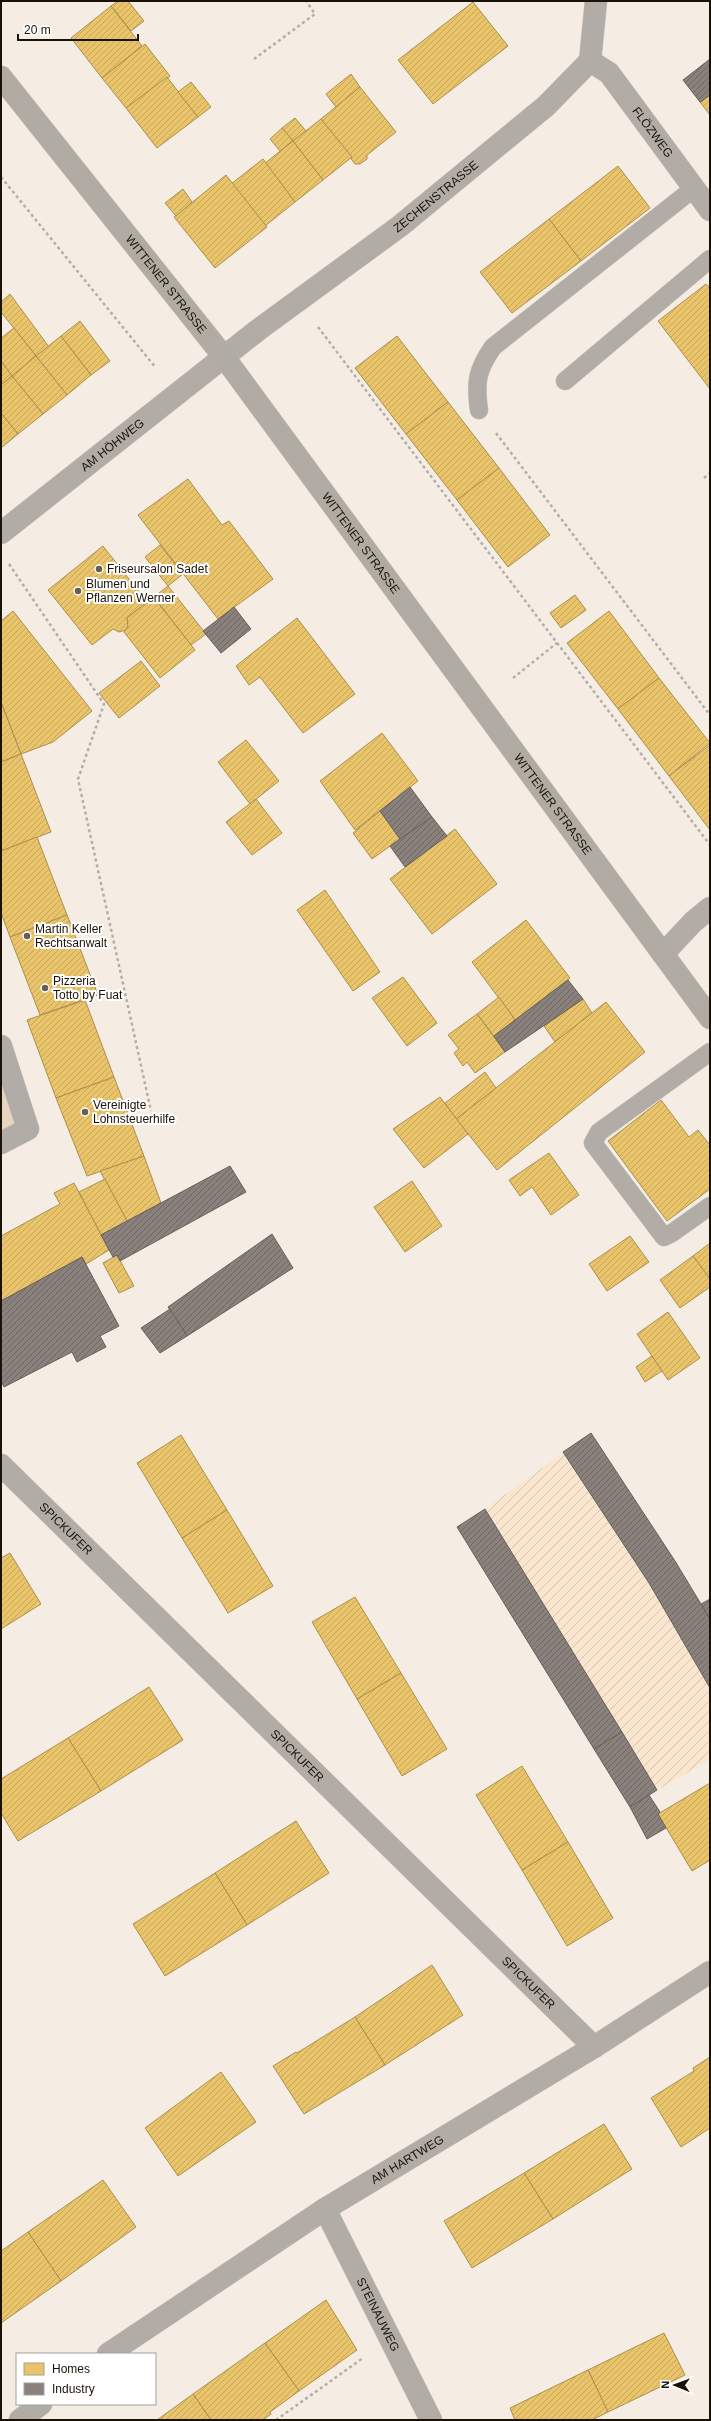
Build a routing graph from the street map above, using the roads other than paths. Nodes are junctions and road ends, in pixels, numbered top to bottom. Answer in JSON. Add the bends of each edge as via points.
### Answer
{"nodes":[{"id":1,"x":596,"y":1,"type":"edge"},
{"id":2,"x":590,"y":61,"type":"junction"},
{"id":3,"x":1,"y":77,"type":"edge"},
{"id":4,"x":693,"y":188,"type":"junction"},
{"id":5,"x":710,"y":210,"type":"edge"},
{"id":6,"x":710,"y":259,"type":"edge"},
{"id":7,"x":224,"y":357,"type":"junction"},
{"id":8,"x":565,"y":381,"type":"dead end"},
{"id":9,"x":479,"y":410,"type":"road end"},
{"id":10,"x":1,"y":533,"type":"edge"},
{"id":11,"x":710,"y":908,"type":"edge"},
{"id":12,"x":663,"y":954,"type":"junction"},
{"id":13,"x":710,"y":1018,"type":"edge"},
{"id":14,"x":1,"y":1046,"type":"edge"},
{"id":15,"x":710,"y":1052,"type":"edge"},
{"id":16,"x":1,"y":1143,"type":"edge"},
{"id":17,"x":710,"y":1206,"type":"edge"},
{"id":18,"x":1,"y":1465,"type":"edge"},
{"id":19,"x":710,"y":1972,"type":"edge"},
{"id":20,"x":594,"y":2047,"type":"junction"},
{"id":21,"x":325,"y":2209,"type":"junction"},
{"id":22,"x":109,"y":2353,"type":"edge"},
{"id":23,"x":40,"y":2405,"type":"edge"},
{"id":24,"x":20,"y":2420,"type":"edge"},
{"id":25,"x":431,"y":2420,"type":"edge"}],
"edges":[{"from":1,"to":2,"type":"street"},
{"from":2,"to":4,"type":"street","name":"FLÖZWEG","via":[[609,73]]},
{"from":2,"to":7,"type":"street","name":"ZECHENSTRASSE","via":[[546,106],[400,226]]},
{"from":3,"to":7,"type":"main road","name":"WITTENER STRASSE"},
{"from":4,"to":5,"type":"street","name":"FLÖZWEG"},
{"from":4,"to":9,"type":"lane","via":[[493,347],[480,366],[476,394]]},
{"from":6,"to":8,"type":"lane"},
{"from":7,"to":10,"type":"street","name":"AM HÖHWEG"},
{"from":7,"to":12,"type":"main road","name":"WITTENER STRASSE"},
{"from":11,"to":12,"type":"street","via":[[692,922]]},
{"from":12,"to":13,"type":"main road","name":"WITTENER STRASSE"},
{"from":14,"to":16,"type":"street","via":[[28,1129]]},
{"from":15,"to":17,"type":"lane","via":[[599,1132],[593,1143],[664,1237]]},
{"from":18,"to":20,"type":"street","name":"SPICKUFER"},
{"from":19,"to":20,"type":"street","name":"AM HARTWEG"},
{"from":20,"to":21,"type":"street","name":"AM HARTWEG"},
{"from":21,"to":22,"type":"street","name":"AM HARTWEG"},
{"from":21,"to":25,"type":"street","name":"STEINAUWEG"},
{"from":23,"to":24,"type":"street"}]}
